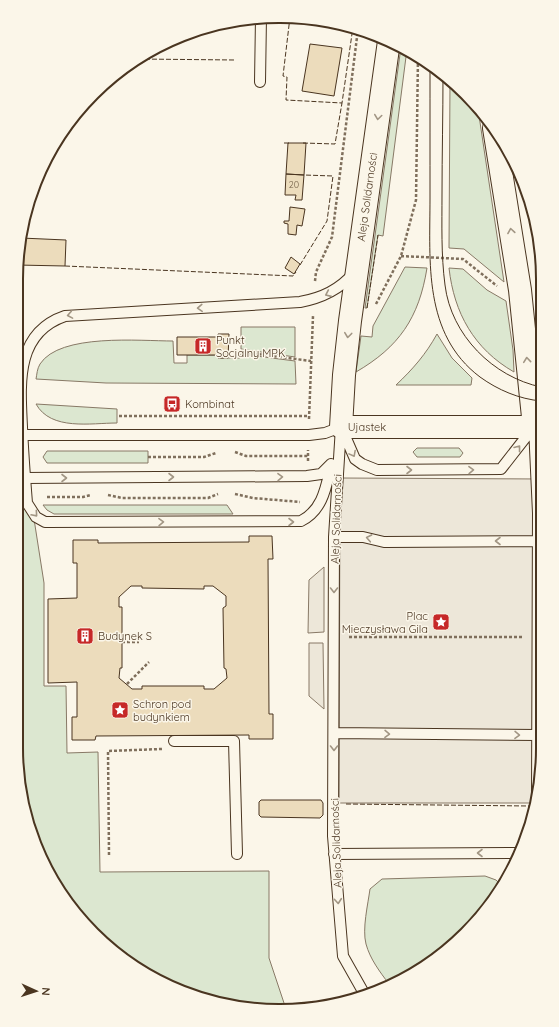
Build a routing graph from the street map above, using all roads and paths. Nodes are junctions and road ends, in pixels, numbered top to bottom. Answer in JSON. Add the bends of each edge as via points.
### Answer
{"nodes":[{"id":1,"x":261,"y":24,"type":"edge"},
{"id":2,"x":357,"y":35,"type":"edge"},
{"id":3,"x":388,"y":47,"type":"edge"},
{"id":4,"x":418,"y":63,"type":"edge"},
{"id":5,"x":260,"y":82,"type":"dead end"},
{"id":6,"x":496,"y":142,"type":"edge"},
{"id":7,"x":401,"y":256,"type":"junction"},
{"id":8,"x":358,"y":268,"type":"junction"},
{"id":9,"x":316,"y":272,"type":"dead end"},
{"id":10,"x":499,"y":287,"type":"dead end"},
{"id":11,"x":372,"y":311,"type":"dead end"},
{"id":12,"x":312,"y":319,"type":"dead end"},
{"id":13,"x":234,"y":351,"type":"dead end"},
{"id":14,"x":311,"y":361,"type":"junction"},
{"id":15,"x":23,"y":370,"type":"edge"},
{"id":16,"x":536,"y":412,"type":"edge"},
{"id":17,"x":118,"y":416,"type":"dead end"},
{"id":18,"x":309,"y":416,"type":"junction"},
{"id":19,"x":309,"y":424,"type":"dead end"},
{"id":20,"x":341,"y":427,"type":"junction"},
{"id":21,"x":536,"y":427,"type":"edge"},
{"id":22,"x":536,"y":429,"type":"edge"},
{"id":23,"x":23,"y":435,"type":"joint"},
{"id":24,"x":223,"y":452,"type":"dead end"},
{"id":25,"x":230,"y":452,"type":"dead end"},
{"id":26,"x":308,"y":456,"type":"dead end"},
{"id":27,"x":148,"y":457,"type":"dead end"},
{"id":28,"x":331,"y":466,"type":"junction"},
{"id":29,"x":25,"y":478,"type":"junction"},
{"id":30,"x":224,"y":494,"type":"dead end"},
{"id":31,"x":231,"y":494,"type":"dead end"},
{"id":32,"x":96,"y":495,"type":"dead end"},
{"id":33,"x":103,"y":495,"type":"dead end"},
{"id":34,"x":47,"y":497,"type":"dead end"},
{"id":35,"x":306,"y":502,"type":"dead end"},
{"id":36,"x":334,"y":537,"type":"junction"},
{"id":37,"x":536,"y":541,"type":"edge"},
{"id":38,"x":536,"y":636,"type":"edge"},
{"id":39,"x":334,"y":637,"type":"junction"},
{"id":40,"x":122,"y":642,"type":"dead end"},
{"id":41,"x":139,"y":642,"type":"dead end"},
{"id":42,"x":149,"y":662,"type":"dead end"},
{"id":43,"x":127,"y":684,"type":"dead end"},
{"id":44,"x":334,"y":733,"type":"junction"},
{"id":45,"x":536,"y":735,"type":"edge"},
{"id":46,"x":174,"y":741,"type":"dead end"},
{"id":47,"x":167,"y":749,"type":"dead end"},
{"id":48,"x":513,"y":853,"type":"edge"},
{"id":49,"x":109,"y":854,"type":"dead end"},
{"id":50,"x":237,"y":854,"type":"dead end"},
{"id":51,"x":334,"y":854,"type":"junction"},
{"id":52,"x":362,"y":990,"type":"edge"}],
"edges":[{"from":1,"to":5,"type":"lane"},
{"from":2,"to":9,"type":"path","via":[[332,237]]},
{"from":3,"to":8,"type":"street","name":"Aleja Solidarności","one_way":true},
{"from":4,"to":7,"type":"path","via":[[416,200]]},
{"from":16,"to":6,"type":"street","one_way":true},
{"from":7,"to":10,"type":"path","via":[[463,259]]},
{"from":7,"to":11,"type":"path"},
{"from":8,"to":15,"type":"lane","one_way":true,"via":[[336,290],[313,300],[76,314],[56,319],[36,334],[25,358]]},
{"from":8,"to":20,"type":"street","name":"Aleja Solidarności","one_way":true,"via":[[344,375]]},
{"from":12,"to":14,"type":"path"},
{"from":13,"to":14,"type":"path"},
{"from":14,"to":18,"type":"path"},
{"from":17,"to":18,"type":"path"},
{"from":18,"to":19,"type":"path"},
{"from":20,"to":21,"type":"street","name":"Ujastek"},
{"from":20,"to":22,"type":"lane","name":"Ujastek","one_way":true,"via":[[355,459],[377,470],[501,469]]},
{"from":20,"to":23,"type":"lane","via":[[325,433],[308,435]]},
{"from":20,"to":28,"type":"lane"},
{"from":20,"to":36,"type":"lane","name":"Aleja Solidarności"},
{"from":23,"to":29,"type":"lane"},
{"from":24,"to":27,"type":"path","via":[[204,457]]},
{"from":25,"to":26,"type":"path","via":[[246,456]]},
{"from":29,"to":28,"type":"lane","one_way":true,"via":[[307,476],[321,474]]},
{"from":29,"to":28,"type":"lane","one_way":true,"via":[[30,508],[36,517],[45,522],[297,522],[306,519],[320,503]]},
{"from":30,"to":33,"type":"path","via":[[208,498],[122,498]]},
{"from":31,"to":35,"type":"path"},
{"from":32,"to":34,"type":"path"},
{"from":37,"to":36,"type":"lane","one_way":true,"via":[[384,542],[363,537]]},
{"from":36,"to":39,"type":"lane","name":"Aleja Solidarności","one_way":true},
{"from":38,"to":39,"type":"path"},
{"from":39,"to":44,"type":"lane","name":"Aleja Solidarności"},
{"from":40,"to":41,"type":"path"},
{"from":42,"to":43,"type":"path"},
{"from":44,"to":45,"type":"lane","one_way":true},
{"from":44,"to":51,"type":"lane","name":"Aleja Solidarności","one_way":true},
{"from":46,"to":50,"type":"lane","via":[[234,741]]},
{"from":47,"to":49,"type":"path","via":[[108,751]]},
{"from":48,"to":51,"type":"lane","one_way":true},
{"from":51,"to":52,"type":"lane","name":"Aleja Solidarności","one_way":true,"via":[[343,956]]}]}
